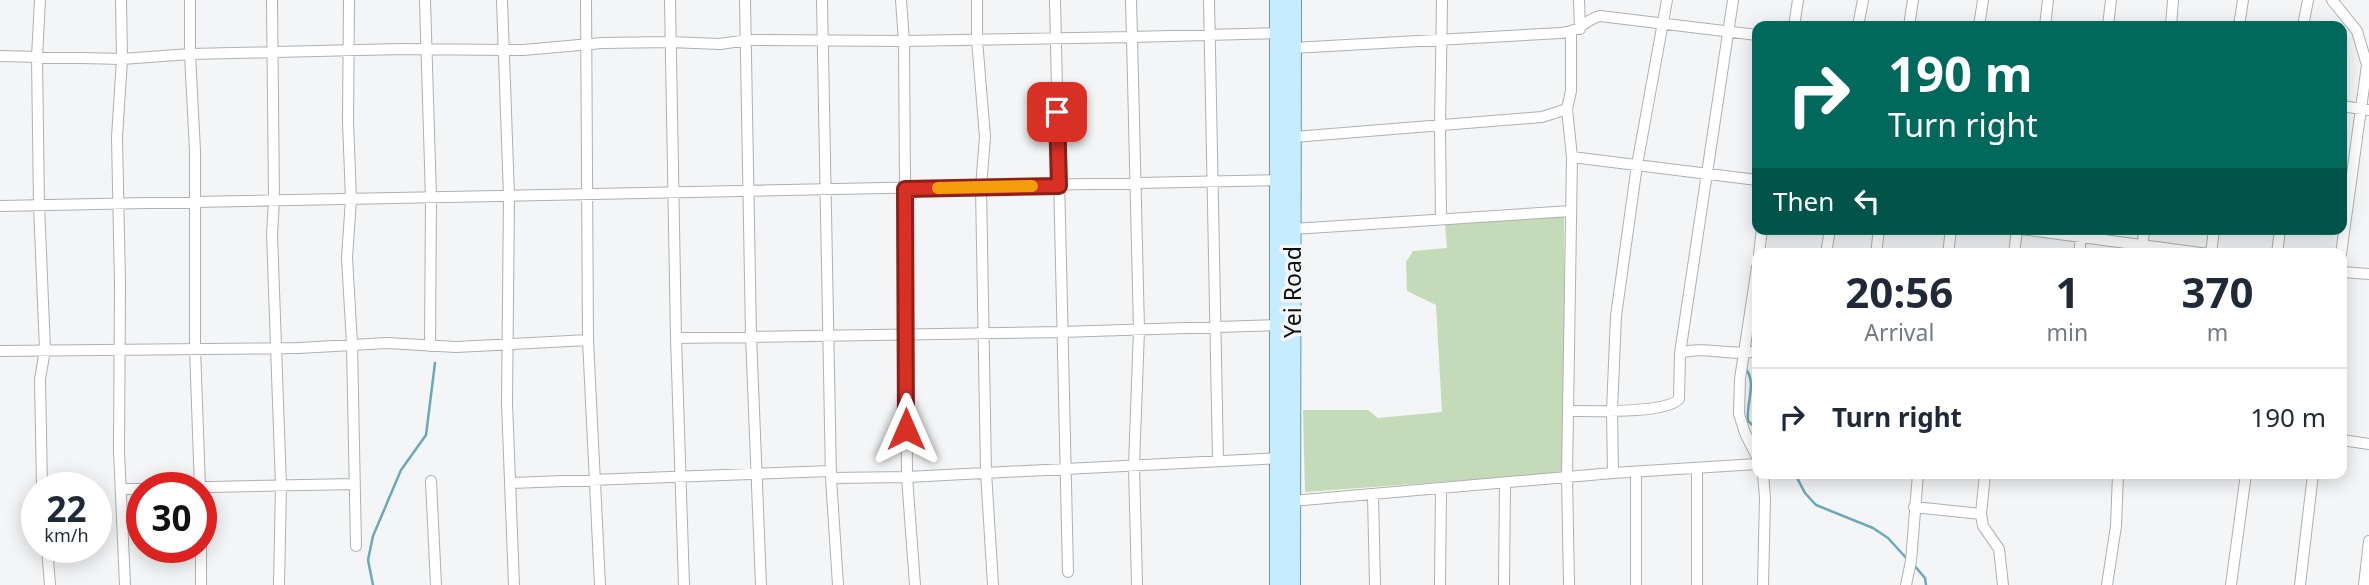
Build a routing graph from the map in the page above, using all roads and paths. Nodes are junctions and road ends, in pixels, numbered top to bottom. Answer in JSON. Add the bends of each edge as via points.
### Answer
{"nodes":[{"id":1,"x":40,"y":0,"type":"edge"},
{"id":2,"x":121,"y":0,"type":"edge"},
{"id":3,"x":190,"y":0,"type":"edge"},
{"id":4,"x":272,"y":0,"type":"edge"},
{"id":5,"x":349,"y":0,"type":"edge"},
{"id":6,"x":425,"y":0,"type":"edge"},
{"id":7,"x":502,"y":0,"type":"edge"},
{"id":8,"x":586,"y":0,"type":"edge"},
{"id":9,"x":670,"y":0,"type":"edge"},
{"id":10,"x":746,"y":0,"type":"edge"},
{"id":11,"x":822,"y":0,"type":"edge"},
{"id":12,"x":901,"y":0,"type":"edge"},
{"id":13,"x":977,"y":0,"type":"edge"},
{"id":14,"x":1055,"y":0,"type":"edge"},
{"id":15,"x":1131,"y":0,"type":"edge"},
{"id":16,"x":1209,"y":0,"type":"edge"},
{"id":17,"x":1278,"y":0,"type":"edge"},
{"id":18,"x":1293,"y":0,"type":"edge"},
{"id":19,"x":1442,"y":0,"type":"edge"},
{"id":20,"x":1580,"y":0,"type":"edge"},
{"id":21,"x":1667,"y":0,"type":"edge"},
{"id":22,"x":1733,"y":0,"type":"edge"},
{"id":23,"x":1798,"y":0,"type":"edge"},
{"id":24,"x":1863,"y":0,"type":"edge"},
{"id":25,"x":1913,"y":0,"type":"edge"},
{"id":26,"x":1983,"y":0,"type":"edge"},
{"id":27,"x":2048,"y":0,"type":"edge"},
{"id":28,"x":2111,"y":0,"type":"edge"},
{"id":29,"x":2173,"y":0,"type":"edge"},
{"id":30,"x":2243,"y":0,"type":"edge"},
{"id":31,"x":2308,"y":0,"type":"edge"},
{"id":32,"x":2332,"y":0,"type":"edge"},
{"id":33,"x":1795,"y":21,"type":"edge"},
{"id":34,"x":1859,"y":21,"type":"edge"},
{"id":35,"x":1910,"y":21,"type":"edge"},
{"id":36,"x":1980,"y":21,"type":"edge"},
{"id":37,"x":2046,"y":21,"type":"edge"},
{"id":38,"x":2109,"y":21,"type":"edge"},
{"id":39,"x":2171,"y":21,"type":"edge"},
{"id":40,"x":2240,"y":21,"type":"edge"},
{"id":41,"x":2304,"y":21,"type":"edge"},
{"id":42,"x":1664,"y":24,"type":"junction"},
{"id":43,"x":1576,"y":30,"type":"junction"},
{"id":44,"x":1729,"y":32,"type":"junction"},
{"id":45,"x":1752,"y":34,"type":"edge"},
{"id":46,"x":1210,"y":35,"type":"junction"},
{"id":47,"x":1132,"y":37,"type":"junction"},
{"id":48,"x":1056,"y":38,"type":"junction"},
{"id":49,"x":1288,"y":38,"type":"junction"},
{"id":50,"x":748,"y":40,"type":"junction"},
{"id":51,"x":977,"y":40,"type":"junction"},
{"id":52,"x":823,"y":41,"type":"junction"},
{"id":53,"x":904,"y":41,"type":"junction"},
{"id":54,"x":1441,"y":41,"type":"junction"},
{"id":55,"x":670,"y":42,"type":"junction"},
{"id":56,"x":586,"y":44,"type":"junction"},
{"id":57,"x":427,"y":49,"type":"junction"},
{"id":58,"x":348,"y":50,"type":"junction"},
{"id":59,"x":504,"y":50,"type":"junction"},
{"id":60,"x":273,"y":52,"type":"junction"},
{"id":61,"x":190,"y":54,"type":"junction"},
{"id":62,"x":0,"y":56,"type":"edge"},
{"id":63,"x":37,"y":57,"type":"junction"},
{"id":64,"x":122,"y":59,"type":"junction"},
{"id":65,"x":2347,"y":107,"type":"edge"},
{"id":66,"x":1567,"y":109,"type":"junction"},
{"id":67,"x":2366,"y":109,"type":"edge"},
{"id":68,"x":1440,"y":126,"type":"junction"},
{"id":69,"x":1294,"y":137,"type":"junction"},
{"id":70,"x":1572,"y":157,"type":"junction"},
{"id":71,"x":1637,"y":165,"type":"junction"},
{"id":72,"x":1707,"y":172,"type":"junction"},
{"id":73,"x":1752,"y":179,"type":"edge"},
{"id":74,"x":1285,"y":180,"type":"junction"},
{"id":75,"x":1214,"y":183,"type":"junction"},
{"id":76,"x":1135,"y":184,"type":"junction"},
{"id":77,"x":1059,"y":186,"type":"junction"},
{"id":78,"x":981,"y":187,"type":"junction"},
{"id":79,"x":905,"y":189,"type":"junction"},
{"id":80,"x":825,"y":190,"type":"junction"},
{"id":81,"x":750,"y":192,"type":"junction"},
{"id":82,"x":673,"y":193,"type":"junction"},
{"id":83,"x":588,"y":195,"type":"junction"},
{"id":84,"x":509,"y":196,"type":"junction"},
{"id":85,"x":431,"y":198,"type":"junction"},
{"id":86,"x":351,"y":200,"type":"junction"},
{"id":87,"x":274,"y":201,"type":"junction"},
{"id":88,"x":194,"y":202,"type":"junction"},
{"id":89,"x":118,"y":204,"type":"junction"},
{"id":90,"x":39,"y":205,"type":"junction"},
{"id":91,"x":0,"y":206,"type":"edge"},
{"id":92,"x":1571,"y":211,"type":"junction"},
{"id":93,"x":1441,"y":219,"type":"junction"},
{"id":94,"x":2347,"y":224,"type":"edge"},
{"id":95,"x":1293,"y":229,"type":"junction"},
{"id":96,"x":2089,"y":235,"type":"edge"},
{"id":97,"x":2138,"y":248,"type":"edge"},
{"id":98,"x":2347,"y":272,"type":"edge"},
{"id":99,"x":2369,"y":274,"type":"edge"},
{"id":100,"x":1752,"y":306,"type":"edge"},
{"id":101,"x":1284,"y":325,"type":"junction"},
{"id":102,"x":1216,"y":328,"type":"junction"},
{"id":103,"x":1139,"y":330,"type":"junction"},
{"id":104,"x":1061,"y":332,"type":"junction"},
{"id":105,"x":985,"y":334,"type":"junction"},
{"id":106,"x":751,"y":335,"type":"junction"},
{"id":107,"x":828,"y":335,"type":"junction"},
{"id":108,"x":906,"y":335,"type":"junction"},
{"id":109,"x":676,"y":338,"type":"junction"},
{"id":110,"x":588,"y":340,"type":"junction"},
{"id":111,"x":352,"y":344,"type":"junction"},
{"id":112,"x":508,"y":345,"type":"junction"},
{"id":113,"x":430,"y":346,"type":"junction"},
{"id":114,"x":277,"y":347,"type":"junction"},
{"id":115,"x":195,"y":348,"type":"junction"},
{"id":116,"x":45,"y":350,"type":"junction"},
{"id":117,"x":119,"y":350,"type":"junction"},
{"id":118,"x":0,"y":351,"type":"edge"},
{"id":119,"x":1752,"y":352,"type":"edge"},
{"id":120,"x":1746,"y":353,"type":"junction"},
{"id":121,"x":1680,"y":354,"type":"junction"},
{"id":122,"x":1612,"y":410,"type":"junction"},
{"id":123,"x":1569,"y":411,"type":"junction"},
{"id":124,"x":2347,"y":441,"type":"edge"},
{"id":125,"x":2369,"y":444,"type":"edge"},
{"id":126,"x":1752,"y":447,"type":"edge"},
{"id":127,"x":1285,"y":458,"type":"junction"},
{"id":128,"x":1218,"y":460,"type":"junction"},
{"id":129,"x":1752,"y":464,"type":"edge"},
{"id":130,"x":1134,"y":465,"type":"junction"},
{"id":131,"x":1064,"y":468,"type":"junction"},
{"id":132,"x":1697,"y":468,"type":"junction"},
{"id":133,"x":42,"y":472,"type":"edge"},
{"id":134,"x":199,"y":472,"type":"edge"},
{"id":135,"x":986,"y":472,"type":"junction"},
{"id":136,"x":1636,"y":472,"type":"junction"},
{"id":137,"x":757,"y":474,"type":"junction"},
{"id":138,"x":831,"y":474,"type":"junction"},
{"id":139,"x":1613,"y":474,"type":"junction"},
{"id":140,"x":906,"y":477,"type":"junction"},
{"id":141,"x":1567,"y":477,"type":"junction"},
{"id":142,"x":680,"y":478,"type":"junction"},
{"id":143,"x":1763,"y":479,"type":"edge"},
{"id":144,"x":1917,"y":479,"type":"edge"},
{"id":145,"x":1984,"y":479,"type":"edge"},
{"id":146,"x":2118,"y":479,"type":"edge"},
{"id":147,"x":2245,"y":479,"type":"edge"},
{"id":148,"x":2311,"y":479,"type":"edge"},
{"id":149,"x":431,"y":481,"type":"dead end"},
{"id":150,"x":595,"y":481,"type":"junction"},
{"id":151,"x":511,"y":483,"type":"junction"},
{"id":152,"x":1505,"y":483,"type":"junction"},
{"id":153,"x":354,"y":484,"type":"junction"},
{"id":154,"x":281,"y":486,"type":"junction"},
{"id":155,"x":217,"y":488,"type":"edge"},
{"id":156,"x":1441,"y":488,"type":"junction"},
{"id":157,"x":121,"y":489,"type":"junction"},
{"id":158,"x":126,"y":489,"type":"edge"},
{"id":159,"x":1373,"y":495,"type":"junction"},
{"id":160,"x":1292,"y":501,"type":"junction"},
{"id":161,"x":1914,"y":507,"type":"junction"},
{"id":162,"x":1981,"y":514,"type":"junction"},
{"id":163,"x":2369,"y":541,"type":"edge"},
{"id":164,"x":356,"y":546,"type":"dead end"},
{"id":165,"x":48,"y":563,"type":"edge"},
{"id":166,"x":201,"y":563,"type":"edge"},
{"id":167,"x":1068,"y":572,"type":"dead end"},
{"id":168,"x":50,"y":585,"type":"edge"},
{"id":169,"x":125,"y":585,"type":"edge"},
{"id":170,"x":201,"y":585,"type":"edge"},
{"id":171,"x":279,"y":585,"type":"edge"},
{"id":172,"x":436,"y":585,"type":"edge"},
{"id":173,"x":514,"y":585,"type":"edge"},
{"id":174,"x":600,"y":585,"type":"edge"},
{"id":175,"x":684,"y":585,"type":"edge"},
{"id":176,"x":761,"y":585,"type":"edge"},
{"id":177,"x":838,"y":585,"type":"edge"},
{"id":178,"x":915,"y":585,"type":"edge"},
{"id":179,"x":993,"y":585,"type":"edge"},
{"id":180,"x":1138,"y":585,"type":"edge"},
{"id":181,"x":1278,"y":585,"type":"edge"},
{"id":182,"x":1292,"y":585,"type":"edge"},
{"id":183,"x":1375,"y":585,"type":"edge"},
{"id":184,"x":1440,"y":585,"type":"edge"},
{"id":185,"x":1504,"y":585,"type":"edge"},
{"id":186,"x":1569,"y":585,"type":"edge"},
{"id":187,"x":1636,"y":585,"type":"edge"},
{"id":188,"x":1697,"y":585,"type":"edge"},
{"id":189,"x":1763,"y":585,"type":"edge"},
{"id":190,"x":1906,"y":585,"type":"edge"},
{"id":191,"x":2003,"y":585,"type":"edge"},
{"id":192,"x":2107,"y":585,"type":"edge"},
{"id":193,"x":2231,"y":585,"type":"edge"},
{"id":194,"x":2300,"y":585,"type":"edge"},
{"id":195,"x":2364,"y":585,"type":"edge"}],
"edges":[{"from":1,"to":63,"type":"street"},
{"from":2,"to":64,"type":"street"},
{"from":3,"to":61,"type":"street"},
{"from":4,"to":60,"type":"street"},
{"from":5,"to":58,"type":"street"},
{"from":6,"to":57,"type":"street"},
{"from":7,"to":59,"type":"street"},
{"from":8,"to":56,"type":"street"},
{"from":9,"to":55,"type":"street"},
{"from":10,"to":50,"type":"street"},
{"from":11,"to":52,"type":"street"},
{"from":12,"to":53,"type":"street"},
{"from":13,"to":51,"type":"street"},
{"from":14,"to":48,"type":"street"},
{"from":15,"to":47,"type":"street"},
{"from":16,"to":46,"type":"street"},
{"from":17,"to":49,"type":"main road","name":"Yei Road"},
{"from":18,"to":49,"type":"main road","name":"Yei Road"},
{"from":19,"to":54,"type":"street"},
{"from":20,"to":43,"type":"street"},
{"from":21,"to":42,"type":"street"},
{"from":22,"to":44,"type":"street"},
{"from":23,"to":33,"type":"street"},
{"from":24,"to":34,"type":"street"},
{"from":25,"to":35,"type":"street"},
{"from":26,"to":36,"type":"street"},
{"from":27,"to":37,"type":"street"},
{"from":28,"to":38,"type":"street"},
{"from":29,"to":39,"type":"street"},
{"from":30,"to":40,"type":"street"},
{"from":31,"to":41,"type":"street"},
{"from":32,"to":67,"type":"street","via":[[2357,30],[2365,54]]},
{"from":42,"to":43,"type":"street","via":[[1600,16]]},
{"from":42,"to":44,"type":"street"},
{"from":42,"to":71,"type":"street"},
{"from":43,"to":54,"type":"street"},
{"from":43,"to":66,"type":"street"},
{"from":44,"to":45,"type":"street"},
{"from":44,"to":72,"type":"street"},
{"from":46,"to":47,"type":"street"},
{"from":46,"to":49,"type":"street"},
{"from":46,"to":75,"type":"street"},
{"from":47,"to":48,"type":"street"},
{"from":47,"to":76,"type":"street"},
{"from":48,"to":51,"type":"street"},
{"from":48,"to":77,"type":"street"},
{"from":49,"to":54,"type":"street"},
{"from":49,"to":69,"type":"main road","name":"Yei Road"},
{"from":49,"to":74,"type":"main road","name":"Yei Road"},
{"from":50,"to":52,"type":"street"},
{"from":50,"to":55,"type":"street"},
{"from":50,"to":81,"type":"street"},
{"from":51,"to":53,"type":"street"},
{"from":51,"to":78,"type":"street","via":[[985,137]]},
{"from":52,"to":53,"type":"street"},
{"from":52,"to":80,"type":"street"},
{"from":53,"to":79,"type":"street"},
{"from":54,"to":68,"type":"street"},
{"from":55,"to":56,"type":"street"},
{"from":55,"to":82,"type":"street"},
{"from":56,"to":59,"type":"street"},
{"from":56,"to":83,"type":"street"},
{"from":57,"to":58,"type":"street"},
{"from":57,"to":59,"type":"street"},
{"from":57,"to":85,"type":"street"},
{"from":58,"to":60,"type":"street"},
{"from":58,"to":86,"type":"street"},
{"from":59,"to":84,"type":"street"},
{"from":60,"to":61,"type":"street"},
{"from":60,"to":87,"type":"street"},
{"from":61,"to":64,"type":"street"},
{"from":61,"to":88,"type":"street"},
{"from":62,"to":63,"type":"street"},
{"from":63,"to":64,"type":"street"},
{"from":63,"to":90,"type":"street"},
{"from":64,"to":89,"type":"street"},
{"from":65,"to":67,"type":"street"},
{"from":66,"to":68,"type":"street","via":[[1542,117]]},
{"from":66,"to":70,"type":"street"},
{"from":67,"to":94,"type":"street"},
{"from":68,"to":69,"type":"street"},
{"from":68,"to":93,"type":"street"},
{"from":69,"to":74,"type":"main road","name":"Yei Road"},
{"from":70,"to":71,"type":"street"},
{"from":70,"to":92,"type":"street"},
{"from":71,"to":72,"type":"street"},
{"from":71,"to":122,"type":"street","via":[[1616,316]]},
{"from":72,"to":73,"type":"street"},
{"from":72,"to":121,"type":"street"},
{"from":74,"to":75,"type":"street"},
{"from":74,"to":95,"type":"main road","name":"Yei Road"},
{"from":74,"to":101,"type":"main road","name":"Yei Road"},
{"from":75,"to":76,"type":"street"},
{"from":75,"to":102,"type":"street"},
{"from":76,"to":77,"type":"street"},
{"from":76,"to":103,"type":"street"},
{"from":77,"to":78,"type":"street"},
{"from":77,"to":104,"type":"street"},
{"from":78,"to":79,"type":"street"},
{"from":78,"to":105,"type":"street"},
{"from":79,"to":80,"type":"street"},
{"from":79,"to":108,"type":"street"},
{"from":80,"to":81,"type":"street"},
{"from":80,"to":107,"type":"street"},
{"from":81,"to":82,"type":"street"},
{"from":81,"to":106,"type":"street"},
{"from":82,"to":83,"type":"street"},
{"from":82,"to":109,"type":"street"},
{"from":83,"to":84,"type":"street"},
{"from":83,"to":110,"type":"street"},
{"from":84,"to":85,"type":"street"},
{"from":84,"to":112,"type":"street"},
{"from":85,"to":86,"type":"street"},
{"from":85,"to":113,"type":"street"},
{"from":86,"to":87,"type":"street"},
{"from":86,"to":111,"type":"street","via":[[347,258]]},
{"from":87,"to":88,"type":"street"},
{"from":87,"to":114,"type":"street"},
{"from":88,"to":89,"type":"street"},
{"from":88,"to":115,"type":"street"},
{"from":89,"to":90,"type":"street"},
{"from":89,"to":117,"type":"street"},
{"from":90,"to":91,"type":"street"},
{"from":90,"to":116,"type":"street"},
{"from":92,"to":93,"type":"street"},
{"from":92,"to":123,"type":"street"},
{"from":93,"to":95,"type":"street"},
{"from":95,"to":101,"type":"main road","name":"Yei Road"},
{"from":96,"to":97,"type":"street"},
{"from":98,"to":99,"type":"street"},
{"from":100,"to":120,"type":"street"},
{"from":101,"to":102,"type":"street"},
{"from":101,"to":127,"type":"main road","name":"Yei Road"},
{"from":102,"to":103,"type":"street"},
{"from":102,"to":128,"type":"street"},
{"from":103,"to":104,"type":"street"},
{"from":103,"to":130,"type":"street"},
{"from":104,"to":105,"type":"street"},
{"from":104,"to":131,"type":"street"},
{"from":105,"to":108,"type":"street"},
{"from":105,"to":135,"type":"street"},
{"from":106,"to":107,"type":"street"},
{"from":106,"to":109,"type":"street"},
{"from":106,"to":137,"type":"street"},
{"from":107,"to":108,"type":"street"},
{"from":107,"to":138,"type":"street"},
{"from":108,"to":140,"type":"street"},
{"from":109,"to":142,"type":"street"},
{"from":110,"to":112,"type":"street"},
{"from":110,"to":150,"type":"street"},
{"from":111,"to":113,"type":"street"},
{"from":111,"to":114,"type":"street"},
{"from":111,"to":153,"type":"street"},
{"from":112,"to":113,"type":"street"},
{"from":112,"to":151,"type":"street"},
{"from":114,"to":115,"type":"street"},
{"from":114,"to":154,"type":"street"},
{"from":115,"to":117,"type":"street"},
{"from":115,"to":134,"type":"street"},
{"from":116,"to":117,"type":"street"},
{"from":116,"to":118,"type":"street"},
{"from":116,"to":133,"type":"street","via":[[40,379]]},
{"from":117,"to":157,"type":"street"},
{"from":119,"to":120,"type":"street"},
{"from":120,"to":121,"type":"street"},
{"from":120,"to":126,"type":"street","via":[[1740,414]]},
{"from":121,"to":122,"type":"street","via":[[1676,403]]},
{"from":122,"to":123,"type":"street"},
{"from":122,"to":139,"type":"street"},
{"from":123,"to":141,"type":"street"},
{"from":124,"to":125,"type":"street"},
{"from":127,"to":128,"type":"street"},
{"from":127,"to":160,"type":"main road","name":"Yei Road"},
{"from":127,"to":181,"type":"main road","name":"Yei Road"},
{"from":128,"to":130,"type":"street"},
{"from":129,"to":132,"type":"street"},
{"from":130,"to":131,"type":"street"},
{"from":130,"to":180,"type":"street"},
{"from":131,"to":135,"type":"street"},
{"from":131,"to":167,"type":"street"},
{"from":132,"to":136,"type":"street"},
{"from":132,"to":188,"type":"street"},
{"from":135,"to":140,"type":"street"},
{"from":135,"to":179,"type":"street"},
{"from":136,"to":139,"type":"street"},
{"from":136,"to":187,"type":"street"},
{"from":137,"to":138,"type":"street"},
{"from":137,"to":142,"type":"street"},
{"from":137,"to":176,"type":"street"},
{"from":138,"to":140,"type":"street"},
{"from":138,"to":177,"type":"street"},
{"from":139,"to":141,"type":"street"},
{"from":140,"to":178,"type":"street"},
{"from":141,"to":152,"type":"street"},
{"from":141,"to":186,"type":"street"},
{"from":142,"to":150,"type":"street"},
{"from":142,"to":175,"type":"street"},
{"from":143,"to":189,"type":"street"},
{"from":144,"to":161,"type":"street"},
{"from":145,"to":162,"type":"street"},
{"from":146,"to":192,"type":"street"},
{"from":147,"to":193,"type":"street"},
{"from":148,"to":194,"type":"street"},
{"from":149,"to":172,"type":"street"},
{"from":150,"to":151,"type":"street"},
{"from":150,"to":174,"type":"street"},
{"from":151,"to":173,"type":"street"},
{"from":152,"to":156,"type":"street"},
{"from":152,"to":185,"type":"street"},
{"from":153,"to":154,"type":"street"},
{"from":153,"to":164,"type":"street"},
{"from":154,"to":155,"type":"street"},
{"from":154,"to":171,"type":"street"},
{"from":156,"to":159,"type":"street"},
{"from":156,"to":184,"type":"street"},
{"from":157,"to":158,"type":"street"},
{"from":157,"to":169,"type":"street"},
{"from":159,"to":160,"type":"street"},
{"from":159,"to":183,"type":"street"},
{"from":160,"to":182,"type":"main road","name":"Yei Road"},
{"from":161,"to":162,"type":"street"},
{"from":161,"to":190,"type":"street"},
{"from":162,"to":191,"type":"street","via":[[1983,526],[1999,549]]},
{"from":163,"to":195,"type":"street"},
{"from":165,"to":168,"type":"street"},
{"from":166,"to":170,"type":"street"}]}
